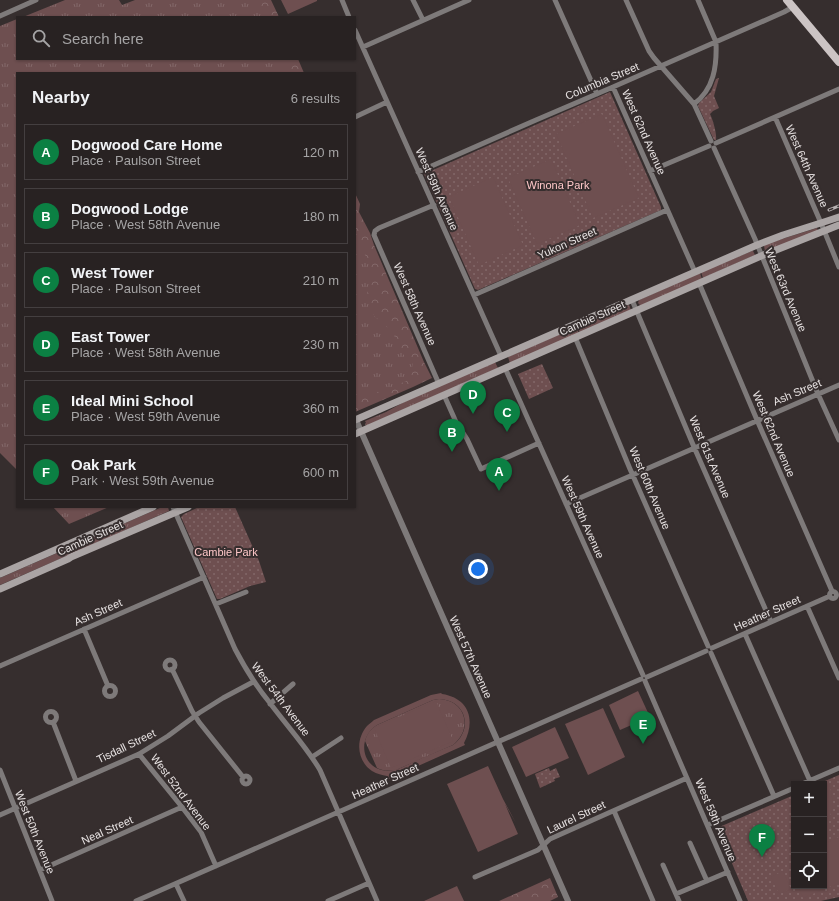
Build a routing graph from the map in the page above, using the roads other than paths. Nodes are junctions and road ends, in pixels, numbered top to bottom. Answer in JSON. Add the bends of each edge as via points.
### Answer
{"nodes":[{"id":1,"x":36,"y":0,"type":"edge"},
{"id":2,"x":342,"y":0,"type":"edge"},
{"id":3,"x":413,"y":0,"type":"edge"},
{"id":4,"x":469,"y":0,"type":"edge"},
{"id":5,"x":555,"y":0,"type":"edge"},
{"id":6,"x":626,"y":0,"type":"edge"},
{"id":7,"x":698,"y":0,"type":"edge"},
{"id":8,"x":787,"y":0,"type":"edge"},
{"id":9,"x":793,"y":7,"type":"junction"},
{"id":10,"x":0,"y":16,"type":"edge"},
{"id":11,"x":349,"y":16,"type":"edge"},
{"id":12,"x":423,"y":20,"type":"junction"},
{"id":13,"x":356,"y":32,"type":"edge"},
{"id":14,"x":716,"y":42,"type":"junction"},
{"id":15,"x":363,"y":47,"type":"junction"},
{"id":16,"x":839,"y":62,"type":"edge"},
{"id":17,"x":661,"y":66,"type":"junction"},
{"id":18,"x":613,"y":87,"type":"junction"},
{"id":19,"x":839,"y":89,"type":"edge"},
{"id":20,"x":597,"y":94,"type":"junction"},
{"id":21,"x":387,"y":102,"type":"junction"},
{"id":22,"x":694,"y":104,"type":"junction"},
{"id":23,"x":356,"y":117,"type":"edge"},
{"id":24,"x":774,"y":117,"type":"junction"},
{"id":25,"x":712,"y":145,"type":"junction"},
{"id":26,"x":650,"y":171,"type":"junction"},
{"id":27,"x":418,"y":172,"type":"junction"},
{"id":28,"x":434,"y":205,"type":"junction"},
{"id":29,"x":667,"y":210,"type":"junction"},
{"id":30,"x":839,"y":217,"type":"edge"},
{"id":31,"x":821,"y":223,"type":"junction"},
{"id":32,"x":839,"y":225,"type":"edge"},
{"id":33,"x":825,"y":231,"type":"junction"},
{"id":34,"x":757,"y":245,"type":"junction"},
{"id":35,"x":761,"y":256,"type":"junction"},
{"id":36,"x":839,"y":267,"type":"edge"},
{"id":37,"x":695,"y":272,"type":"junction"},
{"id":38,"x":699,"y":284,"type":"junction"},
{"id":39,"x":474,"y":295,"type":"junction"},
{"id":40,"x":632,"y":300,"type":"junction"},
{"id":41,"x":637,"y":310,"type":"junction"},
{"id":42,"x":575,"y":337,"type":"junction"},
{"id":43,"x":504,"y":364,"type":"junction"},
{"id":44,"x":439,"y":384,"type":"junction"},
{"id":45,"x":839,"y":385,"type":"edge"},
{"id":46,"x":818,"y":394,"type":"junction"},
{"id":47,"x":444,"y":395,"type":"junction"},
{"id":48,"x":356,"y":420,"type":"edge"},
{"id":49,"x":757,"y":420,"type":"junction"},
{"id":50,"x":358,"y":433,"type":"edge"},
{"id":51,"x":839,"y":440,"type":"edge"},
{"id":52,"x":539,"y":443,"type":"junction"},
{"id":53,"x":694,"y":447,"type":"junction"},
{"id":54,"x":632,"y":474,"type":"junction"},
{"id":55,"x":566,"y":504,"type":"junction"},
{"id":56,"x":151,"y":508,"type":"edge"},
{"id":57,"x":174,"y":510,"type":"edge"},
{"id":58,"x":0,"y":574,"type":"edge"},
{"id":59,"x":204,"y":577,"type":"junction"},
{"id":60,"x":0,"y":589,"type":"edge"},
{"id":61,"x":246,"y":592,"type":"dead end"},
{"id":62,"x":834,"y":593,"type":"edge"},
{"id":63,"x":216,"y":604,"type":"junction"},
{"id":64,"x":807,"y":606,"type":"junction"},
{"id":65,"x":771,"y":622,"type":"junction"},
{"id":66,"x":84,"y":629,"type":"junction"},
{"id":67,"x":745,"y":634,"type":"junction"},
{"id":68,"x":709,"y":649,"type":"junction"},
{"id":69,"x":0,"y":666,"type":"edge"},
{"id":70,"x":172,"y":669,"type":"dead end"},
{"id":71,"x":644,"y":678,"type":"junction"},
{"id":72,"x":839,"y":678,"type":"edge"},
{"id":73,"x":253,"y":682,"type":"junction"},
{"id":74,"x":293,"y":684,"type":"dead end"},
{"id":75,"x":108,"y":686,"type":"dead end"},
{"id":76,"x":270,"y":704,"type":"junction"},
{"id":77,"x":196,"y":716,"type":"junction"},
{"id":78,"x":53,"y":722,"type":"dead end"},
{"id":79,"x":341,"y":738,"type":"dead end"},
{"id":80,"x":498,"y":742,"type":"junction"},
{"id":81,"x":139,"y":754,"type":"junction"},
{"id":82,"x":312,"y":757,"type":"junction"},
{"id":83,"x":839,"y":768,"type":"edge"},
{"id":84,"x":0,"y":770,"type":"edge"},
{"id":85,"x":243,"y":777,"type":"dead end"},
{"id":86,"x":687,"y":778,"type":"junction"},
{"id":87,"x":76,"y":781,"type":"junction"},
{"id":88,"x":810,"y":781,"type":"joint"},
{"id":89,"x":791,"y":789,"type":"edge"},
{"id":90,"x":774,"y":796,"type":"junction"},
{"id":91,"x":182,"y":807,"type":"junction"},
{"id":92,"x":15,"y":808,"type":"junction"},
{"id":93,"x":614,"y":811,"type":"junction"},
{"id":94,"x":338,"y":812,"type":"junction"},
{"id":95,"x":0,"y":815,"type":"edge"},
{"id":96,"x":708,"y":826,"type":"junction"},
{"id":97,"x":690,"y":843,"type":"dead end"},
{"id":98,"x":543,"y":845,"type":"junction"},
{"id":99,"x":663,"y":865,"type":"dead end"},
{"id":100,"x":216,"y":866,"type":"junction"},
{"id":101,"x":40,"y":870,"type":"junction"},
{"id":102,"x":728,"y":872,"type":"junction"},
{"id":103,"x":475,"y":877,"type":"dead end"},
{"id":104,"x":707,"y":881,"type":"junction"},
{"id":105,"x":369,"y":883,"type":"junction"},
{"id":106,"x":176,"y":884,"type":"junction"},
{"id":107,"x":676,"y":894,"type":"junction"},
{"id":108,"x":52,"y":901,"type":"edge"},
{"id":109,"x":136,"y":901,"type":"edge"},
{"id":110,"x":184,"y":901,"type":"edge"},
{"id":111,"x":328,"y":901,"type":"edge"},
{"id":112,"x":377,"y":901,"type":"edge"},
{"id":113,"x":568,"y":901,"type":"edge"},
{"id":114,"x":653,"y":901,"type":"edge"},
{"id":115,"x":679,"y":901,"type":"edge"},
{"id":116,"x":740,"y":901,"type":"edge"}],
"edges":[{"from":1,"to":10,"type":"street"},
{"from":2,"to":11,"type":"street"},
{"from":3,"to":12,"type":"street"},
{"from":4,"to":12,"type":"street"},
{"from":5,"to":20,"type":"street"},
{"from":6,"to":17,"type":"street","name":"West 63rd Avenue","via":[[649,51]]},
{"from":7,"to":14,"type":"street"},
{"from":8,"to":9,"type":"main road"},
{"from":9,"to":14,"type":"street","name":"Columbia Street"},
{"from":9,"to":16,"type":"main road"},
{"from":12,"to":15,"type":"street"},
{"from":13,"to":15,"type":"street","name":"West 59th Avenue"},
{"from":14,"to":17,"type":"street","name":"Columbia Street"},
{"from":14,"to":22,"type":"street","via":[[714,77]]},
{"from":15,"to":21,"type":"street","name":"West 59th Avenue"},
{"from":17,"to":18,"type":"street","name":"Columbia Street"},
{"from":17,"to":22,"type":"street","name":"West 63rd Avenue"},
{"from":18,"to":20,"type":"street","name":"Columbia Street"},
{"from":18,"to":26,"type":"street","name":"West 62nd Avenue"},
{"from":19,"to":24,"type":"street"},
{"from":20,"to":27,"type":"street","name":"Columbia Street"},
{"from":21,"to":23,"type":"street"},
{"from":21,"to":27,"type":"street","name":"West 59th Avenue"},
{"from":22,"to":25,"type":"street","name":"West 63rd Avenue"},
{"from":24,"to":25,"type":"street"},
{"from":24,"to":31,"type":"street","name":"West 64th Avenue"},
{"from":25,"to":26,"type":"street"},
{"from":25,"to":34,"type":"street","name":"West 63rd Avenue"},
{"from":26,"to":29,"type":"street","name":"West 62nd Avenue"},
{"from":27,"to":28,"type":"street","name":"West 59th Avenue"},
{"from":28,"to":39,"type":"street","name":"West 59th Avenue"},
{"from":28,"to":44,"type":"street","name":"West 58th Avenue","via":[[379,228],[375,231],[374,238]]},
{"from":29,"to":37,"type":"street","name":"West 62nd Avenue"},
{"from":29,"to":39,"type":"street","name":"Yukon Street"},
{"from":30,"to":31,"type":"main road","name":"Cambie Street"},
{"from":31,"to":33,"type":"street","name":"West 64th Avenue"},
{"from":31,"to":34,"type":"main road","name":"Cambie Street"},
{"from":32,"to":33,"type":"main road","name":"Cambie Street"},
{"from":33,"to":35,"type":"main road","name":"Cambie Street"},
{"from":33,"to":36,"type":"street","name":"West 64th Avenue"},
{"from":34,"to":35,"type":"street","name":"West 63rd Avenue"},
{"from":34,"to":37,"type":"main road","name":"Cambie Street"},
{"from":35,"to":38,"type":"main road","name":"Cambie Street"},
{"from":35,"to":46,"type":"street","name":"West 63rd Avenue"},
{"from":37,"to":40,"type":"main road","name":"Cambie Street"},
{"from":38,"to":41,"type":"main road","name":"Cambie Street"},
{"from":38,"to":49,"type":"street","name":"West 62nd Avenue"},
{"from":39,"to":43,"type":"street","name":"West 59th Avenue"},
{"from":40,"to":41,"type":"street","name":"West 61st Avenue"},
{"from":40,"to":43,"type":"main road","name":"Cambie Street"},
{"from":41,"to":42,"type":"main road","name":"Cambie Street"},
{"from":41,"to":53,"type":"street","name":"West 61st Avenue"},
{"from":42,"to":43,"type":"main road","name":"Cambie Street"},
{"from":42,"to":54,"type":"street","name":"West 60th Avenue"},
{"from":43,"to":44,"type":"main road","name":"Cambie Street"},
{"from":43,"to":47,"type":"main road","name":"Cambie Street"},
{"from":43,"to":52,"type":"street","name":"West 59th Avenue"},
{"from":44,"to":48,"type":"main road","name":"Cambie Street"},
{"from":45,"to":46,"type":"street","name":"Ash Street"},
{"from":46,"to":49,"type":"street","name":"Ash Street"},
{"from":46,"to":51,"type":"street","name":"West 63rd Avenue"},
{"from":47,"to":50,"type":"main road","name":"Cambie Street"},
{"from":47,"to":52,"type":"street","via":[[481,469]]},
{"from":49,"to":53,"type":"street","name":"Ash Street"},
{"from":49,"to":62,"type":"street","name":"West 62nd Avenue"},
{"from":50,"to":80,"type":"street","name":"West 57th Avenue"},
{"from":52,"to":55,"type":"street","name":"West 59th Avenue"},
{"from":53,"to":54,"type":"street","name":"Ash Street"},
{"from":53,"to":65,"type":"street","name":"West 61st Avenue"},
{"from":54,"to":55,"type":"street","name":"Ash Street"},
{"from":54,"to":68,"type":"street","name":"West 60th Avenue"},
{"from":55,"to":71,"type":"street","name":"West 59th Avenue"},
{"from":56,"to":58,"type":"main road","name":"Cambie Street"},
{"from":57,"to":59,"type":"street","name":"West 54th Avenue"},
{"from":57,"to":60,"type":"main road","name":"Cambie Street"},
{"from":59,"to":63,"type":"street","name":"West 54th Avenue"},
{"from":59,"to":66,"type":"street","name":"Ash Street"},
{"from":61,"to":63,"type":"street"},
{"from":62,"to":64,"type":"street","name":"Heather Street"},
{"from":63,"to":73,"type":"street","name":"West 54th Avenue","via":[[237,654]]},
{"from":64,"to":65,"type":"street","name":"Heather Street"},
{"from":64,"to":72,"type":"street"},
{"from":65,"to":67,"type":"street","name":"Heather Street"},
{"from":66,"to":69,"type":"street","name":"Ash Street"},
{"from":66,"to":75,"type":"street"},
{"from":67,"to":68,"type":"street","name":"Heather Street"},
{"from":67,"to":88,"type":"street"},
{"from":68,"to":71,"type":"street","name":"Heather Street"},
{"from":68,"to":90,"type":"street","name":"West 60th Avenue"},
{"from":70,"to":77,"type":"street"},
{"from":71,"to":80,"type":"street","name":"Heather Street"},
{"from":71,"to":86,"type":"street","name":"West 59th Avenue"},
{"from":73,"to":76,"type":"street","name":"West 54th Avenue"},
{"from":73,"to":77,"type":"street","name":"Tisdall Street"},
{"from":74,"to":76,"type":"street"},
{"from":76,"to":82,"type":"street","name":"West 54th Avenue"},
{"from":77,"to":81,"type":"street","name":"Tisdall Street"},
{"from":77,"to":85,"type":"street"},
{"from":78,"to":87,"type":"street"},
{"from":79,"to":82,"type":"street"},
{"from":80,"to":94,"type":"street","name":"Heather Street"},
{"from":80,"to":98,"type":"street","name":"West 57th Avenue"},
{"from":81,"to":87,"type":"street","name":"Tisdall Street"},
{"from":81,"to":91,"type":"street","name":"West 52nd Avenue"},
{"from":82,"to":94,"type":"street","name":"West 54th Avenue"},
{"from":83,"to":88,"type":"street"},
{"from":84,"to":92,"type":"street","name":"West 50th Avenue"},
{"from":86,"to":93,"type":"street","name":"Laurel Street"},
{"from":86,"to":96,"type":"street","name":"West 59th Avenue"},
{"from":87,"to":92,"type":"street","name":"Tisdall Street"},
{"from":89,"to":90,"type":"street"},
{"from":90,"to":96,"type":"street"},
{"from":91,"to":100,"type":"street","name":"West 52nd Avenue","via":[[201,832]]},
{"from":91,"to":101,"type":"street","name":"Neal Street"},
{"from":92,"to":95,"type":"street","name":"Tisdall Street"},
{"from":92,"to":101,"type":"street","name":"West 50th Avenue"},
{"from":93,"to":98,"type":"street","name":"Laurel Street","via":[[550,839]]},
{"from":93,"to":114,"type":"street"},
{"from":94,"to":100,"type":"street","name":"Heather Street"},
{"from":94,"to":105,"type":"street","name":"West 54th Avenue"},
{"from":96,"to":102,"type":"street","name":"West 59th Avenue"},
{"from":97,"to":104,"type":"street"},
{"from":98,"to":103,"type":"street","name":"Laurel Street","via":[[538,850]]},
{"from":98,"to":113,"type":"street","name":"West 57th Avenue"},
{"from":99,"to":107,"type":"street"},
{"from":100,"to":106,"type":"street","name":"Heather Street"},
{"from":101,"to":108,"type":"street","name":"West 50th Avenue"},
{"from":102,"to":104,"type":"street"},
{"from":102,"to":116,"type":"street","name":"West 59th Avenue"},
{"from":104,"to":107,"type":"street"},
{"from":105,"to":111,"type":"street"},
{"from":105,"to":112,"type":"street","name":"West 54th Avenue"},
{"from":106,"to":109,"type":"street","name":"Heather Street"},
{"from":106,"to":110,"type":"street"},
{"from":107,"to":115,"type":"street"}]}
